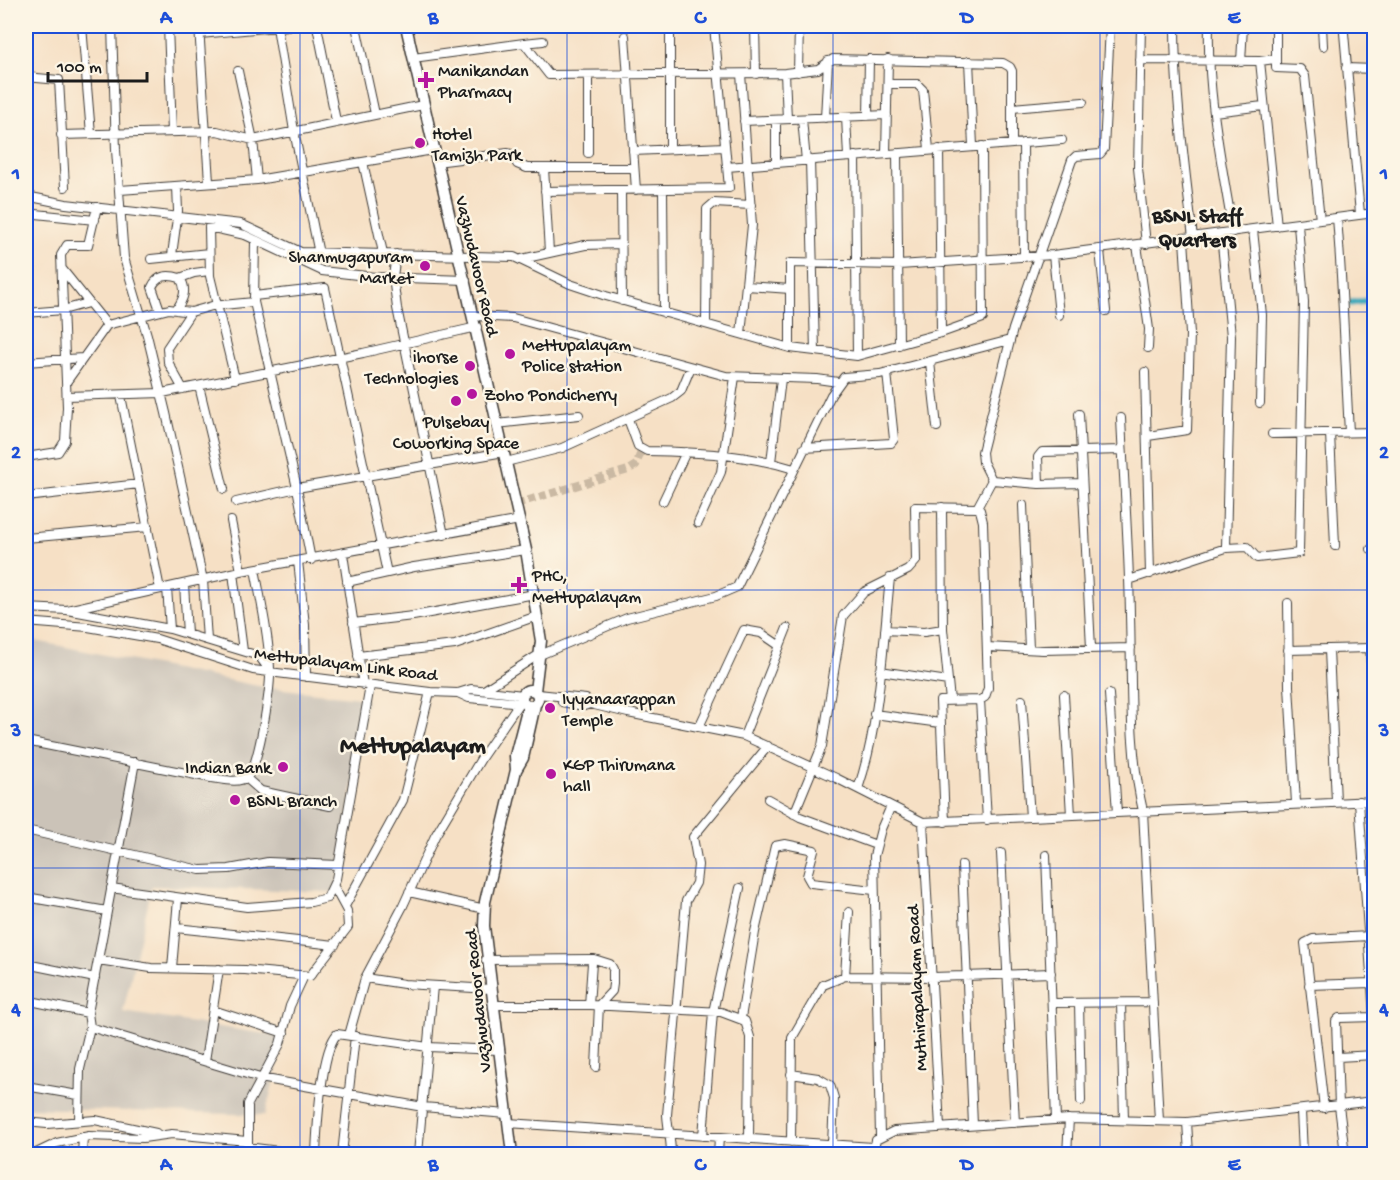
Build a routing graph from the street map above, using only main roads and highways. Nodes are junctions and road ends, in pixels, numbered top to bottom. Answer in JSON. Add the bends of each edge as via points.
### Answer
{"nodes":[{"id":1,"x":406,"y":26,"type":"edge"},
{"id":2,"x":512,"y":1155,"type":"edge"}],
"edges":[{"from":1,"to":2,"type":"main road","name":"Vazhudavoor Road","via":[[535,594],[538,656],[523,758],[516,770],[485,909],[486,960]]}]}
